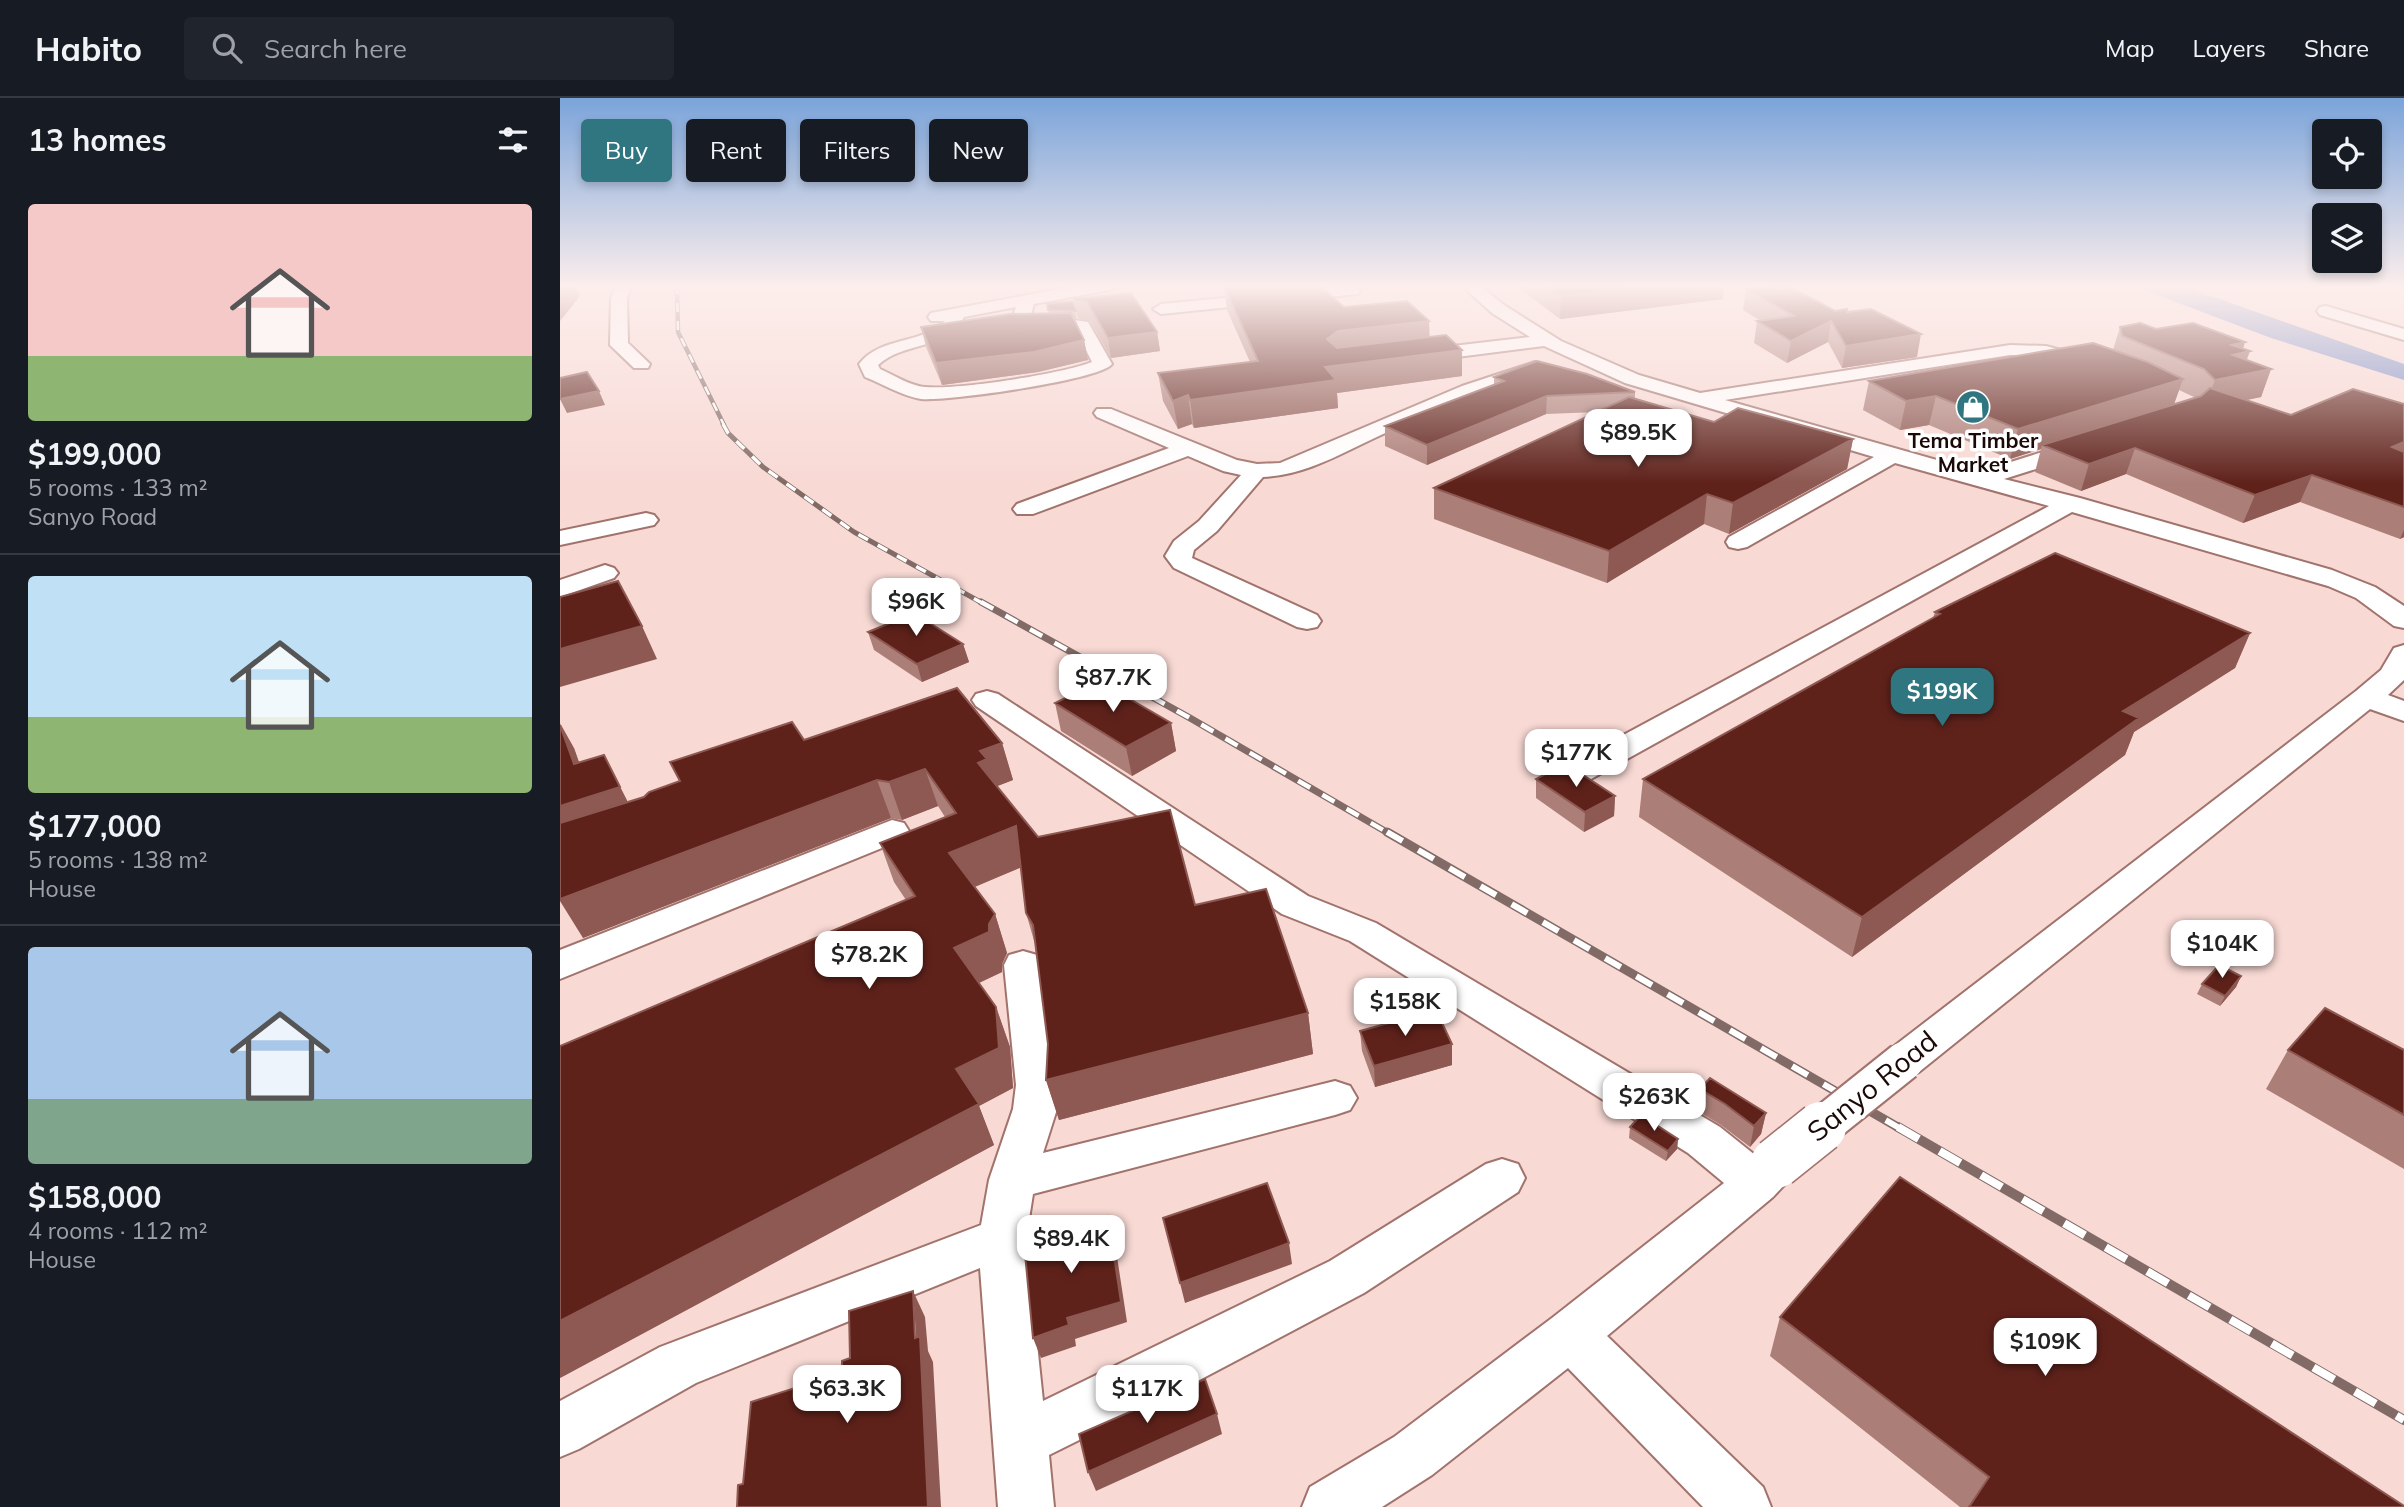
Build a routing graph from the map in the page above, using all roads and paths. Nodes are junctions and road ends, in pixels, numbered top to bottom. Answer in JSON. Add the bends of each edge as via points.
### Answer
{"nodes":[{"id":1,"x":626,"y":351,"type":"edge"},
{"id":2,"x":889,"y":351,"type":"edge"},
{"id":3,"x":1096,"y":351,"type":"edge"},
{"id":4,"x":1461,"y":351,"type":"edge"},
{"id":5,"x":1566,"y":351,"type":"edge"},
{"id":6,"x":2005,"y":351,"type":"edge"},
{"id":7,"x":2037,"y":351,"type":"edge"},
{"id":8,"x":1578,"y":357,"type":"junction"},
{"id":9,"x":1395,"y":359,"type":"edge"},
{"id":10,"x":641,"y":364,"type":"dead end"},
{"id":11,"x":2111,"y":370,"type":"edge"},
{"id":12,"x":1694,"y":399,"type":"junction"},
{"id":13,"x":1104,"y":413,"type":"dead end"},
{"id":14,"x":2107,"y":439,"type":"edge"},
{"id":15,"x":1188,"y":448,"type":"junction"},
{"id":16,"x":1893,"y":455,"type":"junction"},
{"id":17,"x":1257,"y":471,"type":"junction"},
{"id":18,"x":1981,"y":479,"type":"junction"},
{"id":19,"x":2072,"y":503,"type":"junction"},
{"id":20,"x":1025,"y":509,"type":"dead end"},
{"id":21,"x":646,"y":520,"type":"dead end"},
{"id":22,"x":560,"y":538,"type":"edge"},
{"id":23,"x":1738,"y":542,"type":"dead end"},
{"id":24,"x":605,"y":573,"type":"dead end"},
{"id":25,"x":2404,"y":583,"type":"edge"},
{"id":26,"x":560,"y":589,"type":"edge"},
{"id":27,"x":2378,"y":597,"type":"junction"},
{"id":28,"x":2404,"y":620,"type":"edge"},
{"id":29,"x":1307,"y":621,"type":"dead end"},
{"id":30,"x":2404,"y":654,"type":"edge"},
{"id":31,"x":2367,"y":697,"type":"junction"},
{"id":32,"x":987,"y":700,"type":"dead end"},
{"id":33,"x":2404,"y":712,"type":"edge"},
{"id":34,"x":1561,"y":782,"type":"edge"},
{"id":35,"x":892,"y":831,"type":"dead end"},
{"id":36,"x":560,"y":965,"type":"edge"},
{"id":37,"x":1023,"y":965,"type":"dead end"},
{"id":38,"x":1335,"y":1098,"type":"dead end"},
{"id":39,"x":1767,"y":1173,"type":"junction"},
{"id":40,"x":1502,"y":1178,"type":"dead end"},
{"id":41,"x":1012,"y":1180,"type":"junction"},
{"id":42,"x":1002,"y":1238,"type":"junction"},
{"id":43,"x":1570,"y":1335,"type":"junction"},
{"id":44,"x":560,"y":1430,"type":"edge"},
{"id":45,"x":1020,"y":1440,"type":"junction"},
{"id":46,"x":1026,"y":1507,"type":"edge"},
{"id":47,"x":1330,"y":1507,"type":"edge"},
{"id":48,"x":1743,"y":1507,"type":"edge"}],
"edges":[{"from":1,"to":10,"type":"street"},
{"from":2,"to":3,"type":"street","via":[[869,365],[872,373],[924,393],[1100,367],[1103,364]]},
{"from":4,"to":9,"type":"street"},
{"from":5,"to":8,"type":"street"},
{"from":6,"to":12,"type":"street"},
{"from":7,"to":11,"type":"street"},
{"from":8,"to":12,"type":"street"},
{"from":8,"to":17,"type":"street","via":[[1469,390],[1301,464]]},
{"from":12,"to":16,"type":"street"},
{"from":13,"to":15,"type":"street"},
{"from":14,"to":18,"type":"street"},
{"from":15,"to":17,"type":"street"},
{"from":15,"to":20,"type":"street"},
{"from":16,"to":18,"type":"street"},
{"from":16,"to":23,"type":"street"},
{"from":17,"to":29,"type":"street","via":[[1178,556],[1183,563]]},
{"from":18,"to":19,"type":"street"},
{"from":19,"to":27,"type":"street","via":[[2292,566]]},
{"from":19,"to":34,"type":"street"},
{"from":21,"to":22,"type":"street"},
{"from":24,"to":26,"type":"street"},
{"from":25,"to":27,"type":"street"},
{"from":27,"to":28,"type":"street"},
{"from":30,"to":31,"type":"street","name":"Sanyo Road","via":[[2393,676]]},
{"from":31,"to":33,"type":"street"},
{"from":31,"to":39,"type":"street","name":"Sanyo Road","bridge":true},
{"from":32,"to":39,"type":"street","via":[[1295,905],[1363,932],[1703,1140]]},
{"from":35,"to":36,"type":"street"},
{"from":37,"to":41,"type":"street","via":[[1037,1085],[1035,1108]]},
{"from":38,"to":41,"type":"street"},
{"from":39,"to":43,"type":"street","name":"Sanyo Road"},
{"from":40,"to":45,"type":"street","via":[[1347,1278]]},
{"from":41,"to":42,"type":"street"},
{"from":42,"to":44,"type":"street","via":[[678,1365]]},
{"from":42,"to":45,"type":"street"},
{"from":43,"to":47,"type":"street","name":"Sanyo Road","via":[[1413,1456]]},
{"from":43,"to":48,"type":"street"},
{"from":45,"to":46,"type":"street"}]}
